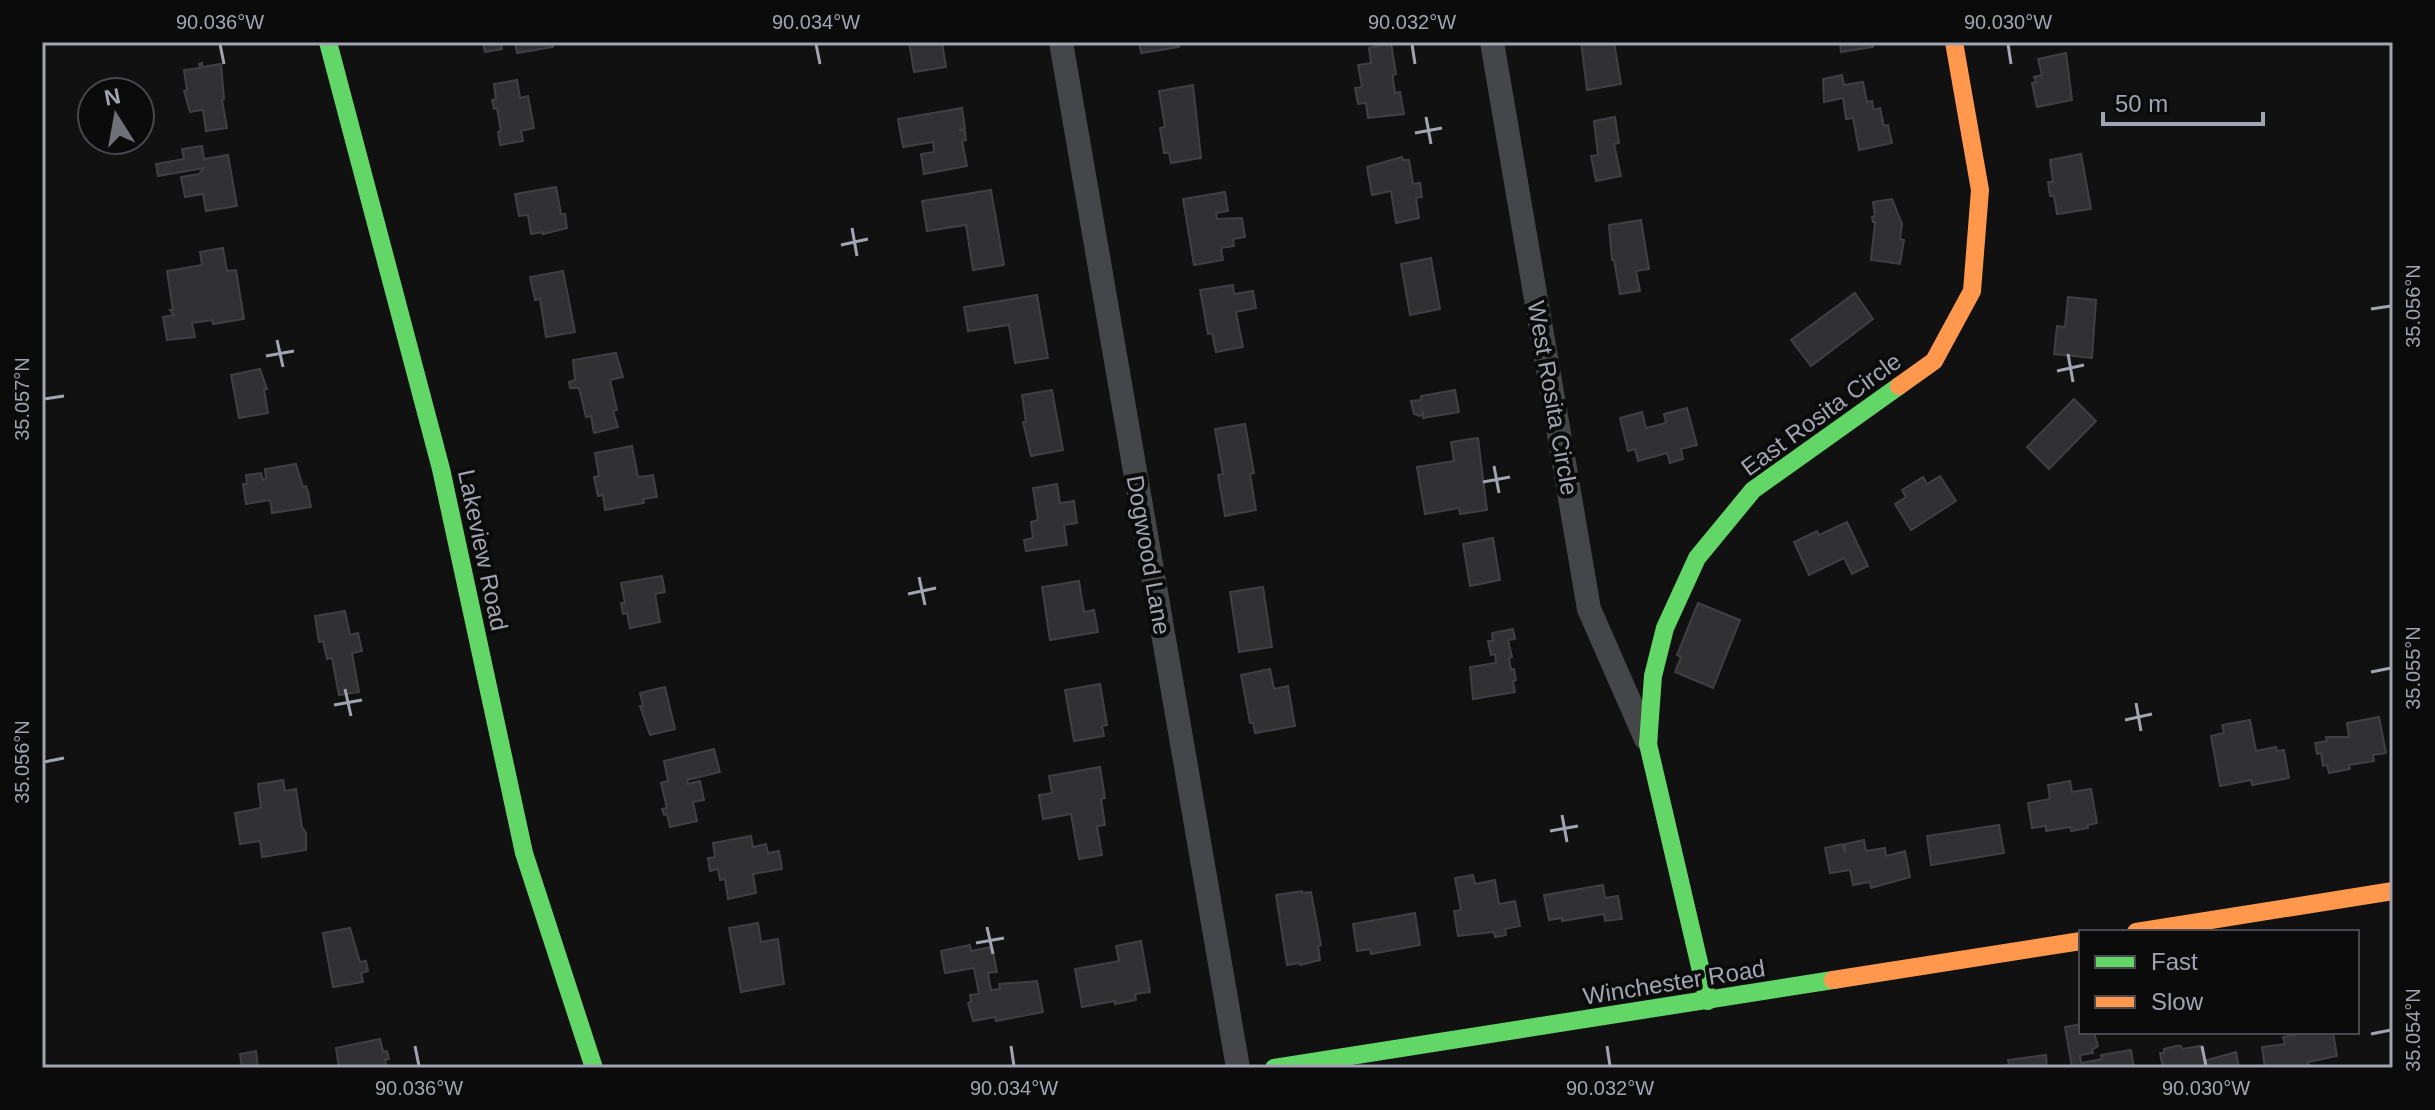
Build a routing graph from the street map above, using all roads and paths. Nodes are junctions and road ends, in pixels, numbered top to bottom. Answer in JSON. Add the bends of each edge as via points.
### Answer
{"nodes":[{"id":1,"x":328,"y":42,"type":"edge"},
{"id":2,"x":1061,"y":42,"type":"edge"},
{"id":3,"x":1492,"y":42,"type":"edge"},
{"id":4,"x":1954,"y":42,"type":"edge"},
{"id":5,"x":1648,"y":744,"type":"junction"},
{"id":6,"x":2393,"y":891,"type":"edge"},
{"id":7,"x":2149,"y":930,"type":"edge"},
{"id":8,"x":2079,"y":941,"type":"edge"},
{"id":9,"x":1708,"y":1001,"type":"junction"},
{"id":10,"x":594,"y":1068,"type":"edge"},
{"id":11,"x":1238,"y":1068,"type":"edge"},
{"id":12,"x":1274,"y":1068,"type":"edge"}],
"edges":[{"from":1,"to":10,"type":"street","name":"Lakeview Road","via":[[441,469],[524,853]]},
{"from":2,"to":11,"type":"street","name":"Dogwood Lane"},
{"from":3,"to":5,"type":"street","name":"West Rosita Circle","via":[[1589,609]]},
{"from":4,"to":5,"type":"street","name":"East Rosita Circle","via":[[1980,190],[1972,291],[1934,361],[1753,490],[1697,558],[1665,628],[1653,676]]},
{"from":5,"to":9,"type":"street","name":"East Rosita Circle"},
{"from":6,"to":7,"type":"street"},
{"from":8,"to":9,"type":"street","name":"Winchester Road"},
{"from":9,"to":12,"type":"street","name":"Winchester Road"}]}
